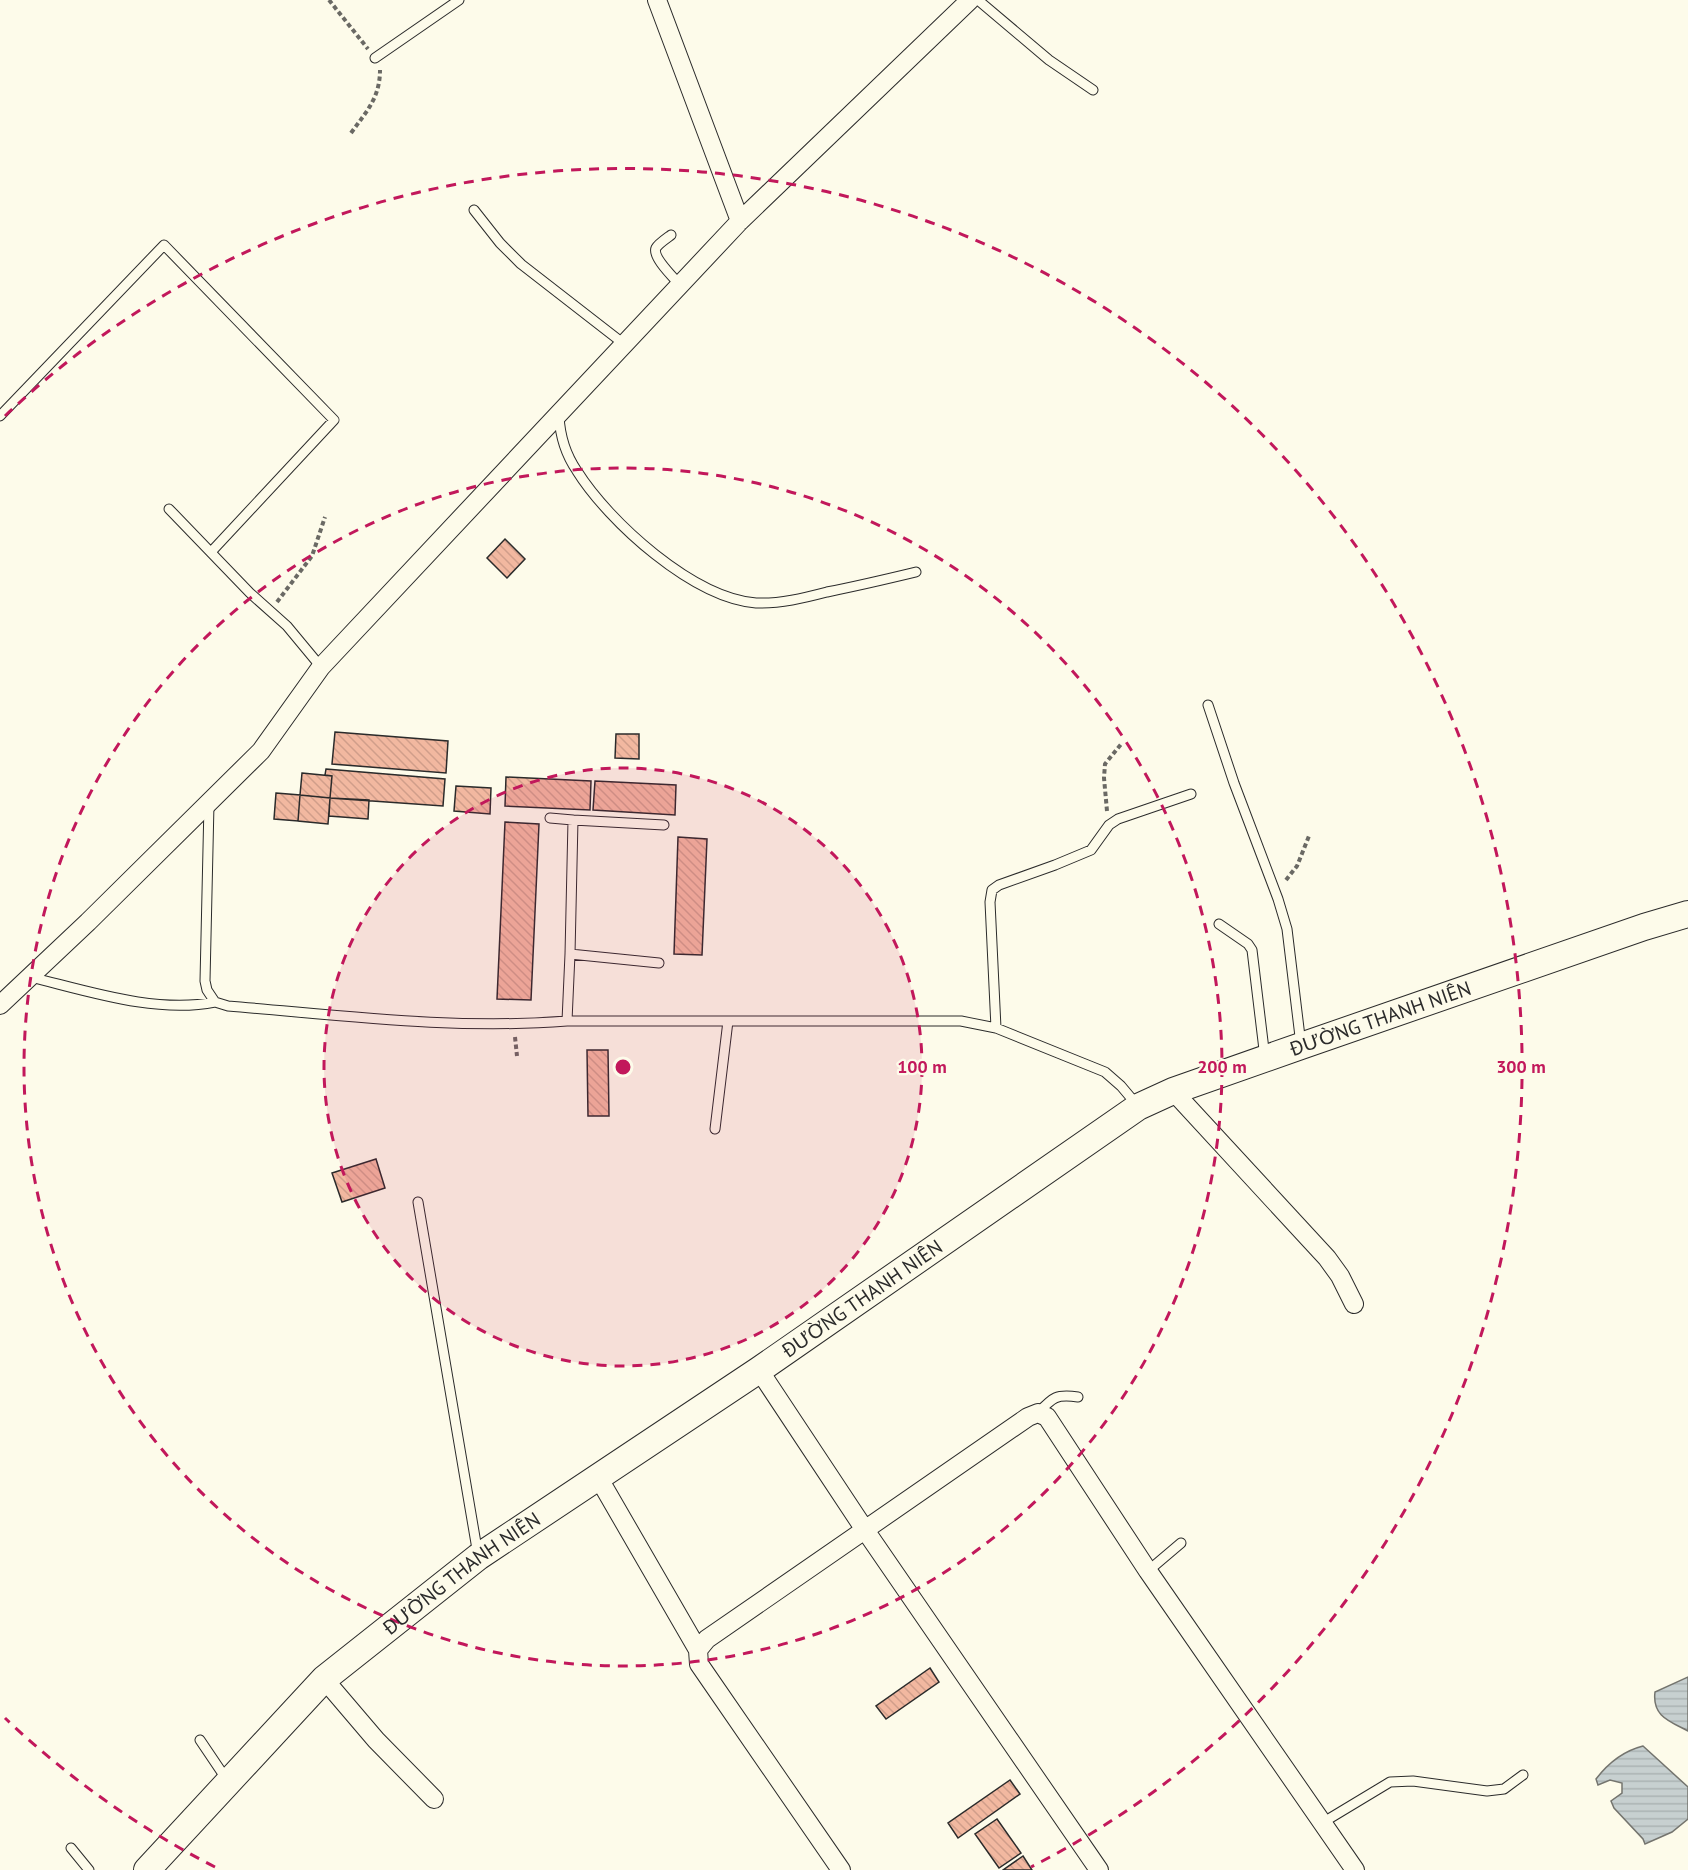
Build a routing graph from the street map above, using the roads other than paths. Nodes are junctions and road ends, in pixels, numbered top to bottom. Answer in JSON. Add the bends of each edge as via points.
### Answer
{"nodes":[{"id":1,"x":459,"y":0,"type":"edge"},
{"id":2,"x":657,"y":0,"type":"edge"},
{"id":3,"x":970,"y":0,"type":"edge"},
{"id":4,"x":978,"y":0,"type":"edge"},
{"id":5,"x":375,"y":58,"type":"dead end"},
{"id":6,"x":1093,"y":90,"type":"dead end"},
{"id":7,"x":474,"y":210,"type":"dead end"},
{"id":8,"x":740,"y":221,"type":"junction"},
{"id":9,"x":671,"y":235,"type":"dead end"},
{"id":10,"x":680,"y":285,"type":"junction"},
{"id":11,"x":624,"y":344,"type":"junction"},
{"id":12,"x":559,"y":414,"type":"junction"},
{"id":13,"x":0,"y":416,"type":"edge"},
{"id":14,"x":169,"y":509,"type":"dead end"},
{"id":15,"x":211,"y":552,"type":"junction"},
{"id":16,"x":916,"y":572,"type":"dead end"},
{"id":17,"x":321,"y":667,"type":"junction"},
{"id":18,"x":1209,"y":705,"type":"dead end"},
{"id":19,"x":1191,"y":794,"type":"dead end"},
{"id":20,"x":209,"y":802,"type":"junction"},
{"id":21,"x":550,"y":818,"type":"dead end"},
{"id":22,"x":573,"y":820,"type":"junction"},
{"id":23,"x":664,"y":825,"type":"dead end"},
{"id":24,"x":1688,"y":914,"type":"edge"},
{"id":25,"x":1220,"y":924,"type":"dead end"},
{"id":26,"x":570,"y":954,"type":"junction"},
{"id":27,"x":659,"y":963,"type":"dead end"},
{"id":28,"x":30,"y":977,"type":"junction"},
{"id":29,"x":215,"y":1002,"type":"junction"},
{"id":30,"x":0,"y":1005,"type":"edge"},
{"id":31,"x":567,"y":1021,"type":"junction"},
{"id":32,"x":728,"y":1021,"type":"junction"},
{"id":33,"x":996,"y":1028,"type":"junction"},
{"id":34,"x":1301,"y":1046,"type":"junction"},
{"id":35,"x":1265,"y":1058,"type":"junction"},
{"id":36,"x":1173,"y":1091,"type":"junction"},
{"id":37,"x":1138,"y":1107,"type":"junction"},
{"id":38,"x":715,"y":1129,"type":"dead end"},
{"id":39,"x":418,"y":1202,"type":"dead end"},
{"id":40,"x":1354,"y":1304,"type":"dead end"},
{"id":41,"x":759,"y":1370,"type":"junction"},
{"id":42,"x":1078,"y":1397,"type":"dead end"},
{"id":43,"x":1038,"y":1413,"type":"junction"},
{"id":44,"x":598,"y":1477,"type":"junction"},
{"id":45,"x":865,"y":1530,"type":"junction"},
{"id":46,"x":1181,"y":1543,"type":"dead end"},
{"id":47,"x":478,"y":1557,"type":"junction"},
{"id":48,"x":1148,"y":1571,"type":"junction"},
{"id":49,"x":698,"y":1650,"type":"junction"},
{"id":50,"x":324,"y":1679,"type":"junction"},
{"id":51,"x":200,"y":1740,"type":"dead end"},
{"id":52,"x":1522,"y":1775,"type":"dead end"},
{"id":53,"x":229,"y":1782,"type":"junction"},
{"id":54,"x":434,"y":1799,"type":"dead end"},
{"id":55,"x":1322,"y":1822,"type":"junction"},
{"id":56,"x":71,"y":1848,"type":"dead end"},
{"id":57,"x":89,"y":1870,"type":"edge"},
{"id":58,"x":147,"y":1870,"type":"edge"},
{"id":59,"x":841,"y":1870,"type":"edge"},
{"id":60,"x":1099,"y":1870,"type":"edge"},
{"id":61,"x":1355,"y":1870,"type":"edge"}],
"edges":[{"from":1,"to":5,"type":"lane"},
{"from":2,"to":8,"type":"street"},
{"from":3,"to":8,"type":"street"},
{"from":4,"to":6,"type":"lane","via":[[1049,60]]},
{"from":7,"to":11,"type":"lane","via":[[521,264]]},
{"from":8,"to":10,"type":"street"},
{"from":9,"to":10,"type":"lane","via":[[655,251]]},
{"from":10,"to":11,"type":"street"},
{"from":11,"to":12,"type":"street"},
{"from":12,"to":16,"type":"lane","via":[[560,433],[575,469],[593,495],[653,554],[717,593],[755,603],[788,602]]},
{"from":12,"to":17,"type":"street"},
{"from":13,"to":15,"type":"lane","via":[[164,245],[334,420]]},
{"from":14,"to":15,"type":"lane"},
{"from":15,"to":17,"type":"lane","via":[[287,626]]},
{"from":17,"to":20,"type":"street","via":[[261,751]]},
{"from":18,"to":34,"type":"lane","via":[[1287,929]]},
{"from":19,"to":33,"type":"lane","via":[[1119,819],[1108,825],[1091,850],[992,890]]},
{"from":20,"to":28,"type":"street"},
{"from":20,"to":29,"type":"lane","via":[[205,981]]},
{"from":21,"to":22,"type":"lane"},
{"from":22,"to":23,"type":"lane"},
{"from":22,"to":26,"type":"lane"},
{"from":24,"to":34,"type":"main road","name":"ĐƯỜNG THANH NIÊN"},
{"from":25,"to":35,"type":"lane","via":[[1252,950]]},
{"from":26,"to":27,"type":"lane"},
{"from":26,"to":31,"type":"lane"},
{"from":28,"to":29,"type":"lane","via":[[153,1003],[196,1006]]},
{"from":28,"to":30,"type":"street"},
{"from":29,"to":31,"type":"lane","via":[[448,1023]]},
{"from":31,"to":32,"type":"lane"},
{"from":32,"to":33,"type":"lane","via":[[961,1021]]},
{"from":32,"to":38,"type":"lane"},
{"from":33,"to":37,"type":"lane","via":[[1104,1072]]},
{"from":34,"to":35,"type":"main road","name":"ĐƯỜNG THANH NIÊN"},
{"from":35,"to":36,"type":"main road","name":"ĐƯỜNG THANH NIÊN"},
{"from":36,"to":37,"type":"main road","name":"ĐƯỜNG THANH NIÊN"},
{"from":36,"to":40,"type":"street","via":[[1327,1258]]},
{"from":37,"to":41,"type":"main road","name":"ĐƯỜNG THANH NIÊN"},
{"from":39,"to":47,"type":"lane"},
{"from":41,"to":44,"type":"main road","name":"ĐƯỜNG THANH NIÊN"},
{"from":41,"to":45,"type":"street"},
{"from":42,"to":43,"type":"lane","via":[[1061,1395]]},
{"from":43,"to":45,"type":"street"},
{"from":43,"to":48,"type":"street","via":[[1047,1417]]},
{"from":44,"to":47,"type":"main road","name":"ĐƯỜNG THANH NIÊN"},
{"from":44,"to":49,"type":"street"},
{"from":45,"to":49,"type":"street","via":[[707,1639]]},
{"from":45,"to":60,"type":"street"},
{"from":46,"to":48,"type":"lane"},
{"from":47,"to":50,"type":"main road","name":"ĐƯỜNG THANH NIÊN"},
{"from":48,"to":55,"type":"street"},
{"from":49,"to":59,"type":"street","via":[[699,1664]]},
{"from":50,"to":53,"type":"main road","name":"ĐƯỜNG THANH NIÊN"},
{"from":50,"to":54,"type":"street"},
{"from":51,"to":53,"type":"lane"},
{"from":52,"to":55,"type":"lane","via":[[1504,1789],[1487,1791],[1413,1781],[1390,1782]]},
{"from":53,"to":58,"type":"main road","name":"ĐƯỜNG THANH NIÊN"},
{"from":55,"to":61,"type":"street"},
{"from":56,"to":57,"type":"lane"}]}
